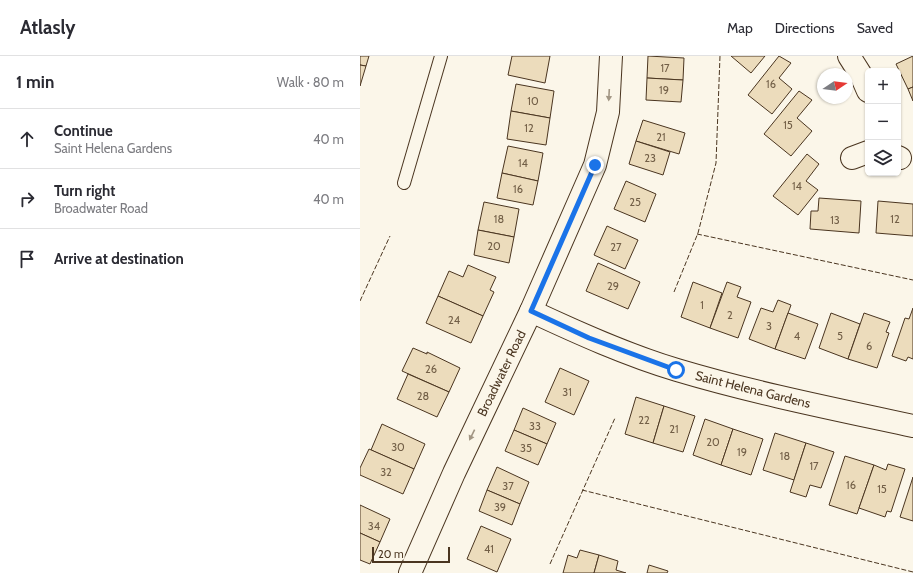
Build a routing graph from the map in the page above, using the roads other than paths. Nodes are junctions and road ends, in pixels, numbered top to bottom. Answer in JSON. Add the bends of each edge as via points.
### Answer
{"nodes":[{"id":1,"x":441,"y":56,"type":"edge"},
{"id":2,"x":611,"y":56,"type":"edge"},
{"id":3,"x":849,"y":56,"type":"edge"},
{"id":4,"x":865,"y":85,"type":"edge"},
{"id":5,"x":404,"y":183,"type":"dead end"},
{"id":6,"x":531,"y":311,"type":"junction"},
{"id":7,"x":913,"y":426,"type":"edge"},
{"id":8,"x":410,"y":573,"type":"edge"}],
"edges":[{"from":1,"to":5,"type":"lane"},
{"from":2,"to":6,"type":"street","name":"Broadwater Road","one_way":true,"via":[[608,112],[595,165]]},
{"from":3,"to":4,"type":"street"},
{"from":6,"to":7,"type":"street","name":"Saint Helena Gardens","via":[[589,338],[676,370],[781,397]]},
{"from":6,"to":8,"type":"street","name":"Broadwater Road","one_way":true}]}
